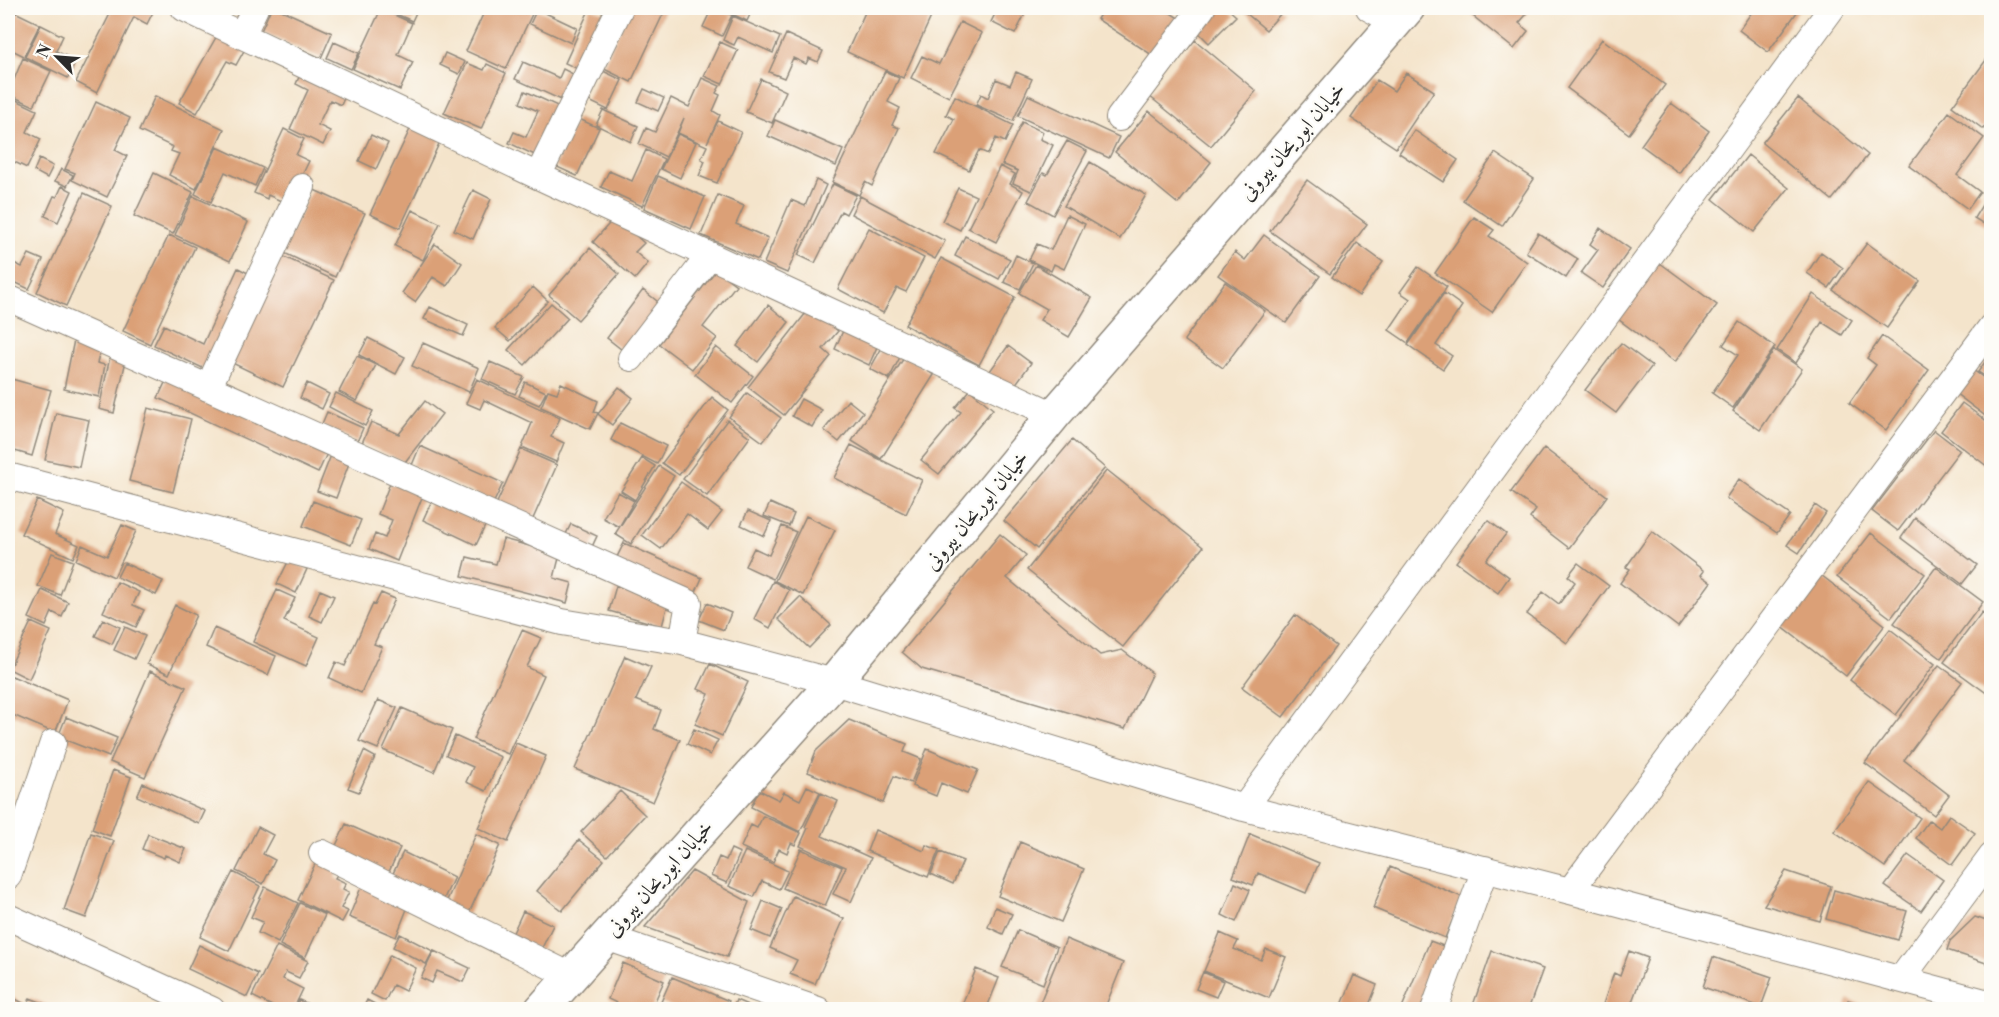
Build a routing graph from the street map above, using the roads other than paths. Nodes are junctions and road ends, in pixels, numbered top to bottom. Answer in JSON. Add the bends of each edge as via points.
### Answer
{"nodes":[{"id":1,"x":184,"y":8,"type":"edge"},
{"id":2,"x":255,"y":8,"type":"edge"},
{"id":3,"x":620,"y":8,"type":"edge"},
{"id":4,"x":1202,"y":8,"type":"edge"},
{"id":5,"x":1832,"y":8,"type":"edge"},
{"id":6,"x":1390,"y":12,"type":"edge"},
{"id":7,"x":242,"y":36,"type":"junction"},
{"id":8,"x":1119,"y":118,"type":"dead end"},
{"id":9,"x":538,"y":176,"type":"junction"},
{"id":10,"x":302,"y":187,"type":"dead end"},
{"id":11,"x":710,"y":255,"type":"junction"},
{"id":12,"x":8,"y":298,"type":"edge"},
{"id":13,"x":1992,"y":326,"type":"edge"},
{"id":14,"x":631,"y":358,"type":"dead end"},
{"id":15,"x":208,"y":388,"type":"junction"},
{"id":16,"x":1054,"y":415,"type":"junction"},
{"id":17,"x":8,"y":476,"type":"edge"},
{"id":18,"x":682,"y":642,"type":"junction"},
{"id":19,"x":834,"y":682,"type":"junction"},
{"id":20,"x":53,"y":743,"type":"dead end"},
{"id":21,"x":1244,"y":807,"type":"junction"},
{"id":22,"x":322,"y":854,"type":"dead end"},
{"id":23,"x":1992,"y":856,"type":"edge"},
{"id":24,"x":1485,"y":869,"type":"junction"},
{"id":25,"x":8,"y":876,"type":"edge"},
{"id":26,"x":1570,"y":891,"type":"junction"},
{"id":27,"x":8,"y":917,"type":"edge"},
{"id":28,"x":606,"y":937,"type":"junction"},
{"id":29,"x":571,"y":976,"type":"junction"},
{"id":30,"x":1901,"y":980,"type":"junction"},
{"id":31,"x":1992,"y":1004,"type":"edge"},
{"id":32,"x":212,"y":1010,"type":"edge"},
{"id":33,"x":541,"y":1010,"type":"edge"},
{"id":34,"x":818,"y":1010,"type":"edge"},
{"id":35,"x":1434,"y":1010,"type":"edge"}],
"edges":[{"from":1,"to":7,"type":"street"},
{"from":2,"to":7,"type":"street"},
{"from":3,"to":9,"type":"street"},
{"from":4,"to":8,"type":"street"},
{"from":5,"to":21,"type":"street"},
{"from":6,"to":16,"type":"street","name":"خیابان ابوریحان بیرونی"},
{"from":7,"to":9,"type":"street"},
{"from":9,"to":11,"type":"street"},
{"from":10,"to":15,"type":"street"},
{"from":11,"to":14,"type":"street"},
{"from":11,"to":16,"type":"street"},
{"from":12,"to":15,"type":"street"},
{"from":13,"to":26,"type":"street"},
{"from":15,"to":18,"type":"street","via":[[689,603]]},
{"from":16,"to":19,"type":"street","name":"خیابان ابوریحان بیرونی"},
{"from":17,"to":18,"type":"street","via":[[562,622]]},
{"from":18,"to":19,"type":"street"},
{"from":19,"to":21,"type":"street"},
{"from":19,"to":28,"type":"street","name":"خیابان ابوریحان بیرونی"},
{"from":20,"to":25,"type":"street"},
{"from":21,"to":24,"type":"street"},
{"from":22,"to":29,"type":"street"},
{"from":23,"to":30,"type":"street"},
{"from":24,"to":26,"type":"street"},
{"from":24,"to":35,"type":"street"},
{"from":26,"to":30,"type":"street"},
{"from":27,"to":32,"type":"street"},
{"from":28,"to":29,"type":"street","name":"خیابان ابوریحان بیرونی"},
{"from":28,"to":34,"type":"street"},
{"from":29,"to":33,"type":"street","name":"خیابان ابوریحان بیرونی"},
{"from":30,"to":31,"type":"street"}]}
